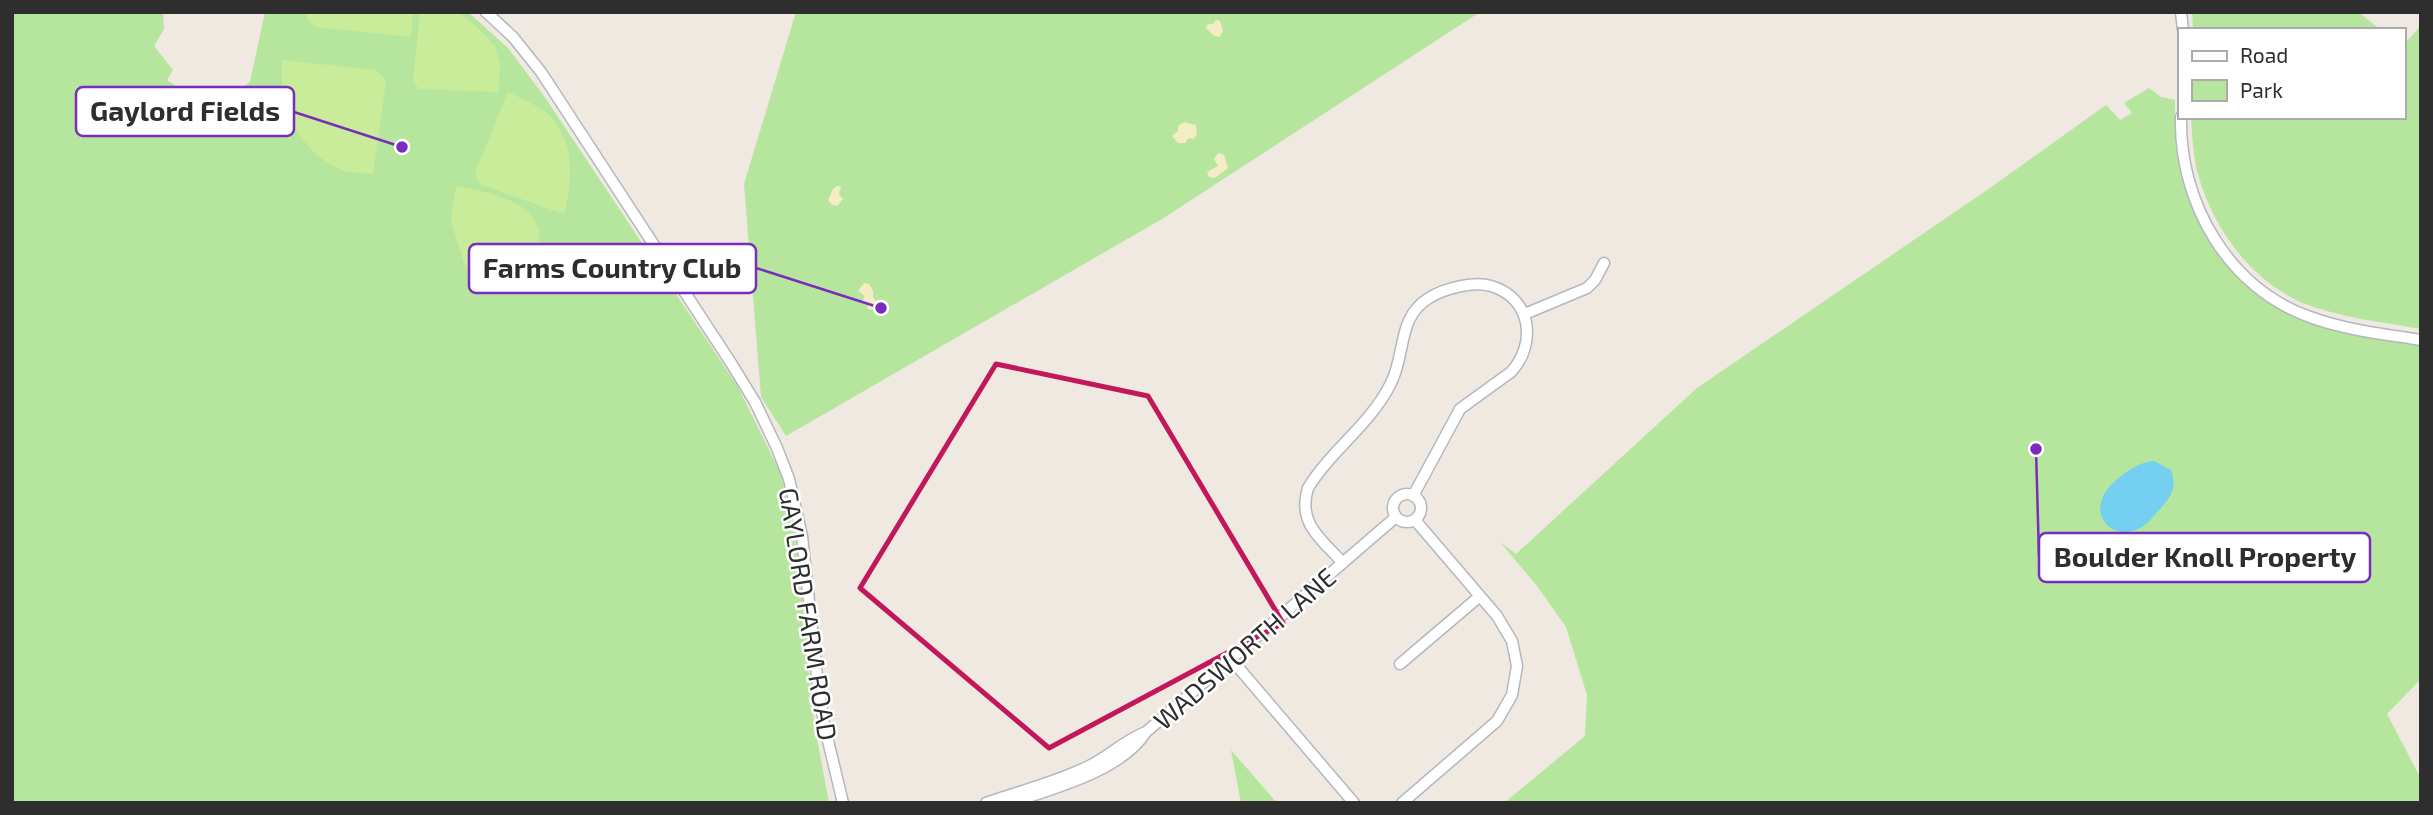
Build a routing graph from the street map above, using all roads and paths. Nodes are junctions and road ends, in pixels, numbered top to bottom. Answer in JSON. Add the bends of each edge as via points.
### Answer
{"nodes":[{"id":1,"x":486,"y":12,"type":"edge"},
{"id":2,"x":2181,"y":119,"type":"edge"},
{"id":3,"x":1604,"y":263,"type":"dead end"},
{"id":4,"x":1525,"y":314,"type":"junction"},
{"id":5,"x":2421,"y":340,"type":"edge"},
{"id":6,"x":1413,"y":496,"type":"junction"},
{"id":7,"x":1396,"y":517,"type":"junction"},
{"id":8,"x":1415,"y":520,"type":"junction"},
{"id":9,"x":1343,"y":563,"type":"junction"},
{"id":10,"x":1480,"y":596,"type":"junction"},
{"id":11,"x":1231,"y":659,"type":"junction"},
{"id":12,"x":1399,"y":664,"type":"dead end"},
{"id":13,"x":1146,"y":732,"type":"junction"},
{"id":14,"x":843,"y":803,"type":"edge"},
{"id":15,"x":986,"y":803,"type":"edge"},
{"id":16,"x":1010,"y":803,"type":"edge"},
{"id":17,"x":1354,"y":803,"type":"edge"},
{"id":18,"x":1402,"y":803,"type":"edge"}],
"edges":[{"from":1,"to":14,"type":"street","name":"GAYLORD FARM ROAD","via":[[541,72],[768,427],[800,524],[818,685]]},
{"from":2,"to":5,"type":"street","via":[[2184,161],[2196,204],[2215,240],[2242,274],[2278,302],[2311,318]]},
{"from":3,"to":4,"type":"street","via":[[1587,288]]},
{"from":4,"to":6,"type":"street","via":[[1528,336],[1523,356],[1511,372],[1460,409]]},
{"from":4,"to":9,"type":"street","name":"WADSWORTH LANE","via":[[1501,290],[1479,285],[1437,294],[1413,313],[1383,398],[1313,479],[1305,498],[1307,520]]},
{"from":6,"to":7,"type":"street","via":[[1397,498],[1392,509]]},
{"from":6,"to":8,"type":"street","via":[[1421,507]]},
{"from":7,"to":8,"type":"street","via":[[1403,522]]},
{"from":7,"to":9,"type":"street","name":"WADSWORTH LANE"},
{"from":8,"to":10,"type":"street"},
{"from":9,"to":11,"type":"street","name":"WADSWORTH LANE"},
{"from":10,"to":12,"type":"street"},
{"from":10,"to":18,"type":"street","via":[[1515,649],[1512,695],[1497,721]]},
{"from":11,"to":13,"type":"street","name":"WADSWORTH LANE"},
{"from":11,"to":17,"type":"street"},
{"from":13,"to":15,"type":"street","name":"WADSWORTH LANE","via":[[1087,767]]},
{"from":13,"to":16,"type":"street","name":"WADSWORTH LANE","via":[[1140,742],[1092,773]]}]}
